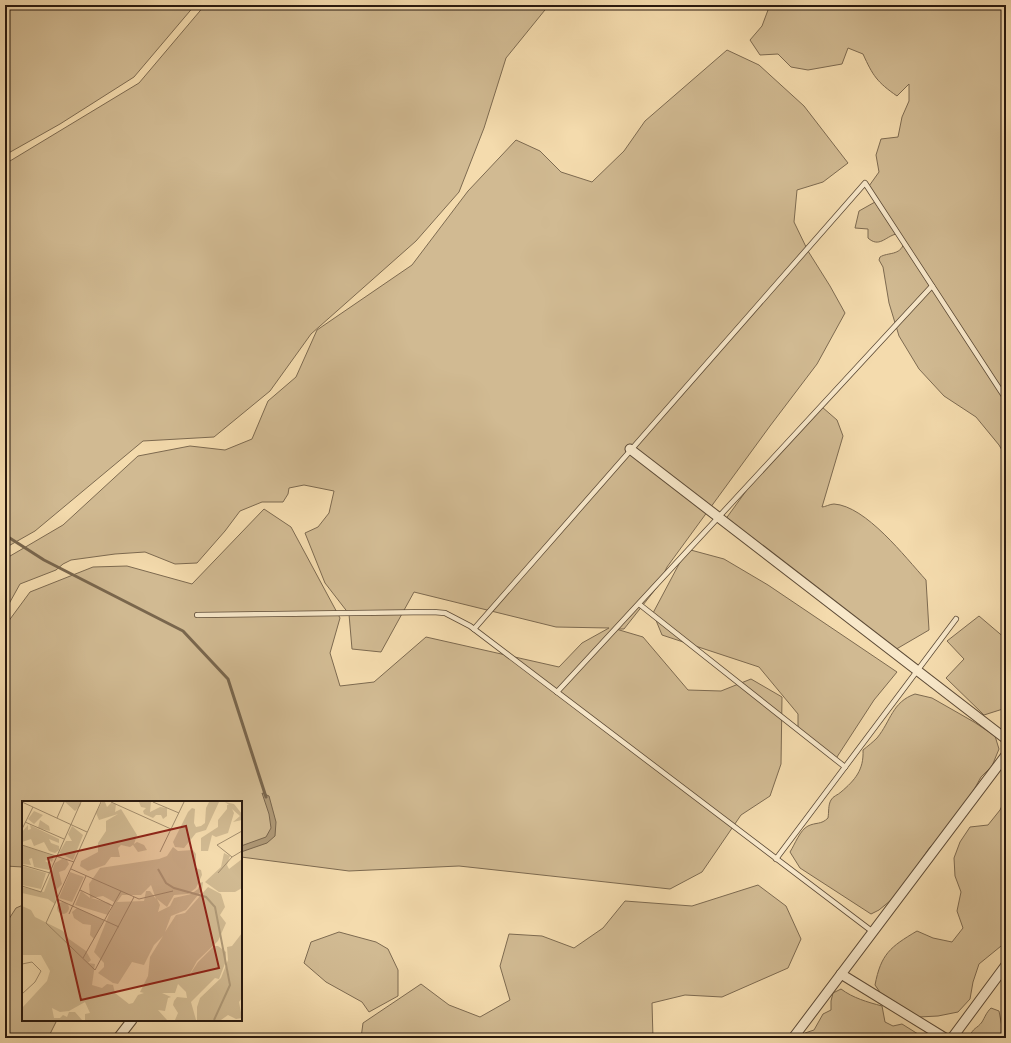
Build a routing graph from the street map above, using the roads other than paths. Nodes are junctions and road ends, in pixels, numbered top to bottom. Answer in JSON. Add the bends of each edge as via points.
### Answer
{"nodes":[{"id":1,"x":932,"y":286,"type":"junction"},
{"id":2,"x":1006,"y":400,"type":"edge"},
{"id":3,"x":630,"y":450,"type":"junction"},
{"id":4,"x":718,"y":518,"type":"junction"},
{"id":5,"x":639,"y":604,"type":"junction"},
{"id":6,"x":197,"y":614,"type":"dead end"},
{"id":7,"x":956,"y":619,"type":"dead end"},
{"id":8,"x":474,"y":629,"type":"junction"},
{"id":9,"x":917,"y":671,"type":"junction"},
{"id":10,"x":557,"y":692,"type":"junction"},
{"id":11,"x":1006,"y":739,"type":"edge"},
{"id":12,"x":1006,"y":755,"type":"edge"},
{"id":13,"x":845,"y":767,"type":"junction"},
{"id":14,"x":776,"y":859,"type":"junction"},
{"id":15,"x":873,"y":932,"type":"junction"},
{"id":16,"x":1006,"y":965,"type":"edge"},
{"id":17,"x":841,"y":974,"type":"junction"},
{"id":18,"x":131,"y":1021,"type":"edge"},
{"id":19,"x":118,"y":1038,"type":"edge"},
{"id":20,"x":792,"y":1038,"type":"edge"},
{"id":21,"x":946,"y":1038,"type":"edge"},
{"id":22,"x":952,"y":1038,"type":"edge"}],
"edges":[{"from":1,"to":2,"type":"lane"},
{"from":1,"to":3,"type":"lane","via":[[865,183]]},
{"from":1,"to":4,"type":"lane"},
{"from":3,"to":4,"type":"street"},
{"from":3,"to":8,"type":"lane"},
{"from":4,"to":5,"type":"lane"},
{"from":4,"to":9,"type":"street"},
{"from":5,"to":10,"type":"lane"},
{"from":5,"to":13,"type":"lane"},
{"from":6,"to":8,"type":"lane","via":[[433,612],[445,614]]},
{"from":7,"to":9,"type":"lane"},
{"from":8,"to":10,"type":"lane"},
{"from":9,"to":11,"type":"street"},
{"from":9,"to":13,"type":"lane"},
{"from":10,"to":14,"type":"lane"},
{"from":12,"to":15,"type":"street"},
{"from":13,"to":14,"type":"lane"},
{"from":14,"to":15,"type":"lane"},
{"from":15,"to":17,"type":"street"},
{"from":16,"to":22,"type":"street"},
{"from":17,"to":20,"type":"street"},
{"from":17,"to":21,"type":"street"},
{"from":18,"to":19,"type":"street"}]}
